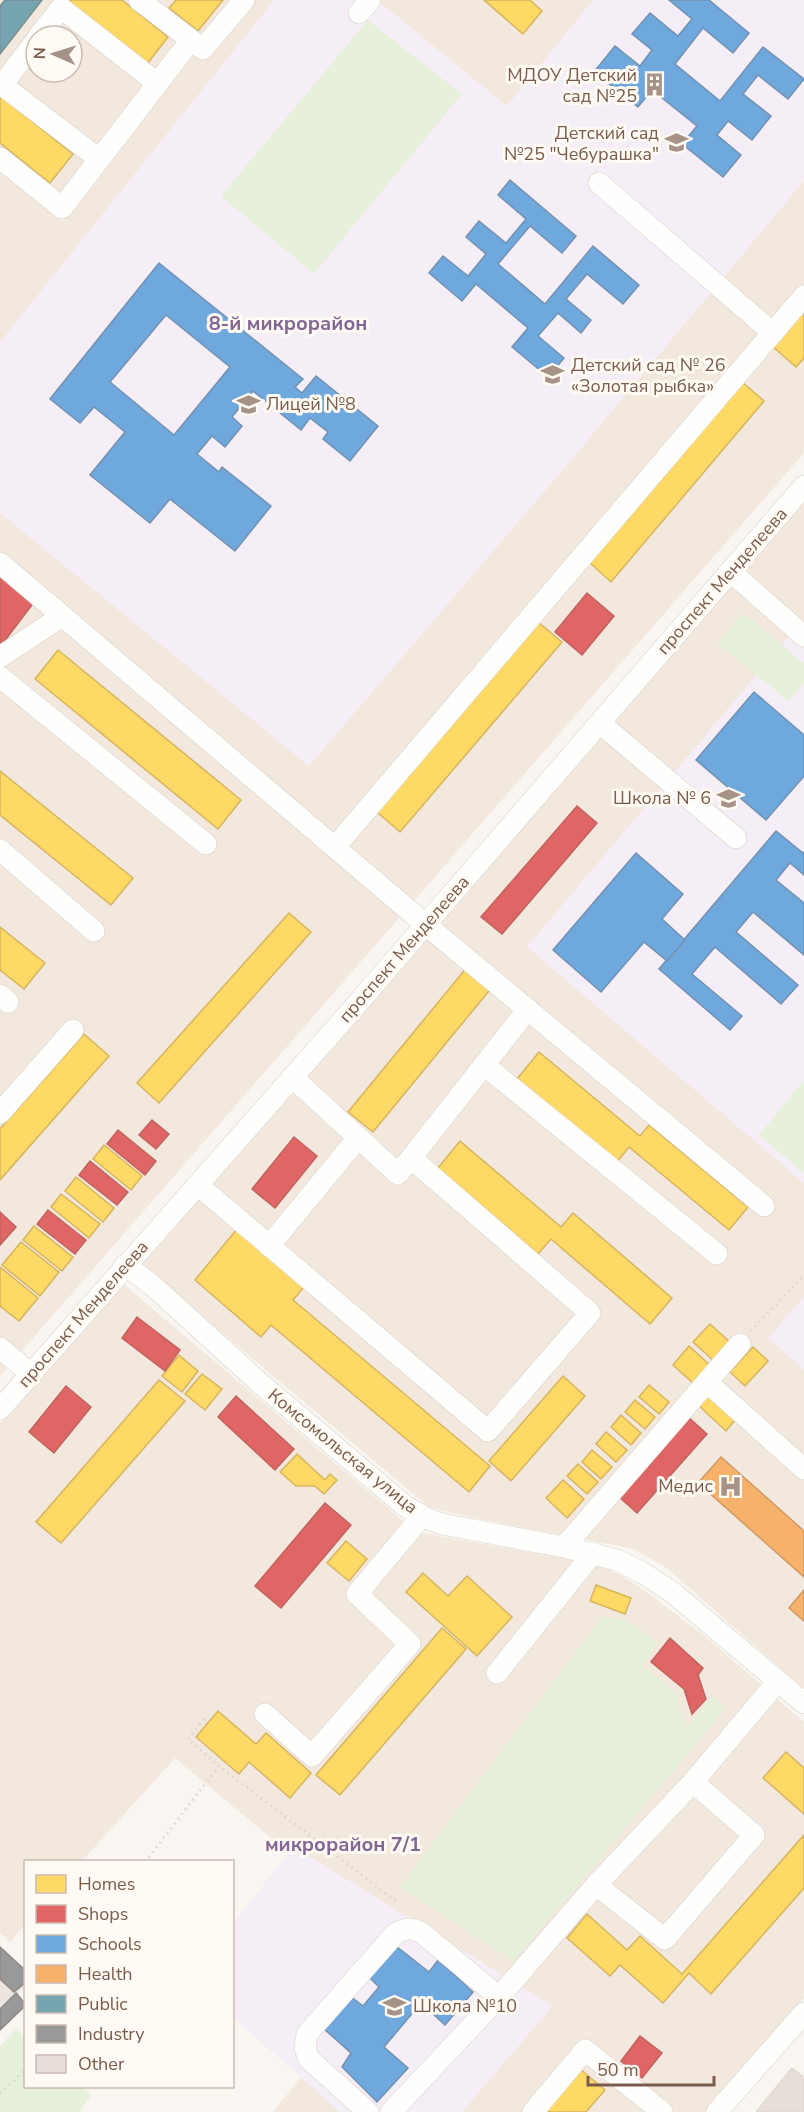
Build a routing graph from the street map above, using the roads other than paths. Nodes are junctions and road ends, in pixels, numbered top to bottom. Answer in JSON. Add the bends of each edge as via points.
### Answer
{"nodes":[{"id":1,"x":243,"y":0,"type":"edge"},
{"id":2,"x":152,"y":4,"type":"edge"},
{"id":3,"x":48,"y":24,"type":"edge"},
{"id":4,"x":81,"y":24,"type":"edge"},
{"id":5,"x":84,"y":26,"type":"edge"},
{"id":6,"x":191,"y":40,"type":"junction"},
{"id":7,"x":24,"y":56,"type":"edge"},
{"id":8,"x":157,"y":83,"type":"junction"},
{"id":9,"x":0,"y":158,"type":"edge"},
{"id":10,"x":99,"y":159,"type":"junction"},
{"id":11,"x":599,"y":183,"type":"dead end"},
{"id":12,"x":804,"y":296,"type":"edge"},
{"id":13,"x":773,"y":333,"type":"junction"},
{"id":14,"x":804,"y":486,"type":"edge"},
{"id":15,"x":0,"y":563,"type":"edge"},
{"id":16,"x":730,"y":571,"type":"junction"},
{"id":17,"x":62,"y":616,"type":"junction"},
{"id":18,"x":804,"y":636,"type":"edge"},
{"id":19,"x":0,"y":657,"type":"edge"},
{"id":20,"x":0,"y":677,"type":"edge"},
{"id":21,"x":600,"y":723,"type":"junction"},
{"id":22,"x":736,"y":838,"type":"dead end"},
{"id":23,"x":206,"y":844,"type":"dead end"},
{"id":24,"x":335,"y":848,"type":"junction"},
{"id":25,"x":0,"y":850,"type":"edge"},
{"id":26,"x":425,"y":924,"type":"junction"},
{"id":27,"x":94,"y":931,"type":"dead end"},
{"id":28,"x":528,"y":1009,"type":"junction"},
{"id":29,"x":73,"y":1030,"type":"dead end"},
{"id":30,"x":484,"y":1065,"type":"junction"},
{"id":31,"x":292,"y":1077,"type":"junction"},
{"id":32,"x":0,"y":1113,"type":"edge"},
{"id":33,"x":358,"y":1138,"type":"junction"},
{"id":34,"x":411,"y":1158,"type":"junction"},
{"id":35,"x":198,"y":1185,"type":"junction"},
{"id":36,"x":764,"y":1206,"type":"dead end"},
{"id":37,"x":269,"y":1246,"type":"junction"},
{"id":38,"x":717,"y":1254,"type":"dead end"},
{"id":39,"x":125,"y":1265,"type":"junction"},
{"id":40,"x":740,"y":1344,"type":"road end"},
{"id":41,"x":0,"y":1348,"type":"edge"},
{"id":42,"x":31,"y":1374,"type":"junction"},
{"id":43,"x":707,"y":1382,"type":"junction"},
{"id":44,"x":0,"y":1409,"type":"edge"},
{"id":45,"x":804,"y":1469,"type":"edge"},
{"id":46,"x":422,"y":1516,"type":"junction"},
{"id":47,"x":564,"y":1547,"type":"junction"},
{"id":48,"x":593,"y":1553,"type":"junction"},
{"id":49,"x":496,"y":1674,"type":"dead end"},
{"id":50,"x":778,"y":1681,"type":"junction"},
{"id":51,"x":804,"y":1703,"type":"edge"},
{"id":52,"x":265,"y":1714,"type":"dead end"},
{"id":53,"x":693,"y":1782,"type":"junction"},
{"id":54,"x":596,"y":1885,"type":"junction"},
{"id":55,"x":499,"y":1997,"type":"junction"},
{"id":56,"x":804,"y":2013,"type":"edge"},
{"id":57,"x":368,"y":2112,"type":"edge"},
{"id":58,"x":391,"y":2112,"type":"edge"},
{"id":59,"x":533,"y":2112,"type":"edge"},
{"id":60,"x":662,"y":2112,"type":"edge"},
{"id":61,"x":717,"y":2112,"type":"edge"}],
"edges":[{"from":1,"to":6,"type":"street","via":[[203,49]]},
{"from":2,"to":6,"type":"street"},
{"from":3,"to":4,"type":"street","via":[[61,8]]},
{"from":5,"to":8,"type":"street"},
{"from":6,"to":8,"type":"street"},
{"from":7,"to":10,"type":"street","via":[[2,85]]},
{"from":8,"to":10,"type":"street"},
{"from":9,"to":10,"type":"street","via":[[62,208]]},
{"from":11,"to":13,"type":"street"},
{"from":12,"to":13,"type":"street"},
{"from":13,"to":24,"type":"street"},
{"from":14,"to":16,"type":"street","name":"проспект Менделеева"},
{"from":15,"to":17,"type":"street"},
{"from":16,"to":18,"type":"street"},
{"from":16,"to":21,"type":"street","name":"проспект Менделеева"},
{"from":17,"to":19,"type":"street"},
{"from":17,"to":24,"type":"street"},
{"from":20,"to":23,"type":"street"},
{"from":21,"to":22,"type":"street"},
{"from":21,"to":26,"type":"street","name":"проспект Менделеева"},
{"from":24,"to":26,"type":"street"},
{"from":25,"to":27,"type":"street"},
{"from":26,"to":28,"type":"street"},
{"from":26,"to":31,"type":"street","name":"проспект Менделеева"},
{"from":28,"to":30,"type":"street"},
{"from":28,"to":36,"type":"street"},
{"from":29,"to":32,"type":"street"},
{"from":30,"to":34,"type":"street"},
{"from":30,"to":38,"type":"street"},
{"from":31,"to":33,"type":"street"},
{"from":31,"to":35,"type":"street","name":"проспект Менделеева"},
{"from":33,"to":34,"type":"street","via":[[398,1174]]},
{"from":33,"to":37,"type":"street"},
{"from":34,"to":37,"type":"street","via":[[590,1313],[488,1431]]},
{"from":35,"to":37,"type":"street"},
{"from":35,"to":39,"type":"street","name":"проспект Менделеева"},
{"from":39,"to":42,"type":"street","name":"проспект Менделеева"},
{"from":39,"to":46,"type":"street","name":"Комсомольская улица","via":[[405,1506]]},
{"from":40,"to":43,"type":"street"},
{"from":41,"to":42,"type":"street"},
{"from":42,"to":44,"type":"street","name":"проспект Менделеева"},
{"from":43,"to":45,"type":"street"},
{"from":43,"to":47,"type":"street"},
{"from":46,"to":47,"type":"street","name":"Комсомольская улица","via":[[464,1529]]},
{"from":46,"to":52,"type":"street","via":[[357,1594],[410,1644],[312,1756]]},
{"from":47,"to":48,"type":"street","name":"Комсомольская улица"},
{"from":48,"to":49,"type":"street"},
{"from":48,"to":50,"type":"street","name":"Комсомольская улица","via":[[617,1560],[672,1592]]},
{"from":50,"to":51,"type":"street","name":"Комсомольская улица"},
{"from":50,"to":53,"type":"street"},
{"from":53,"to":54,"type":"street"},
{"from":53,"to":54,"type":"street","via":[[754,1834],[665,1938]]},
{"from":54,"to":55,"type":"street"},
{"from":55,"to":57,"type":"street","via":[[422,1933],[406,1928],[395,1934],[307,2034],[305,2048],[309,2059]]},
{"from":55,"to":58,"type":"street"},
{"from":56,"to":61,"type":"street"},
{"from":59,"to":60,"type":"street","via":[[585,2050]]}]}
